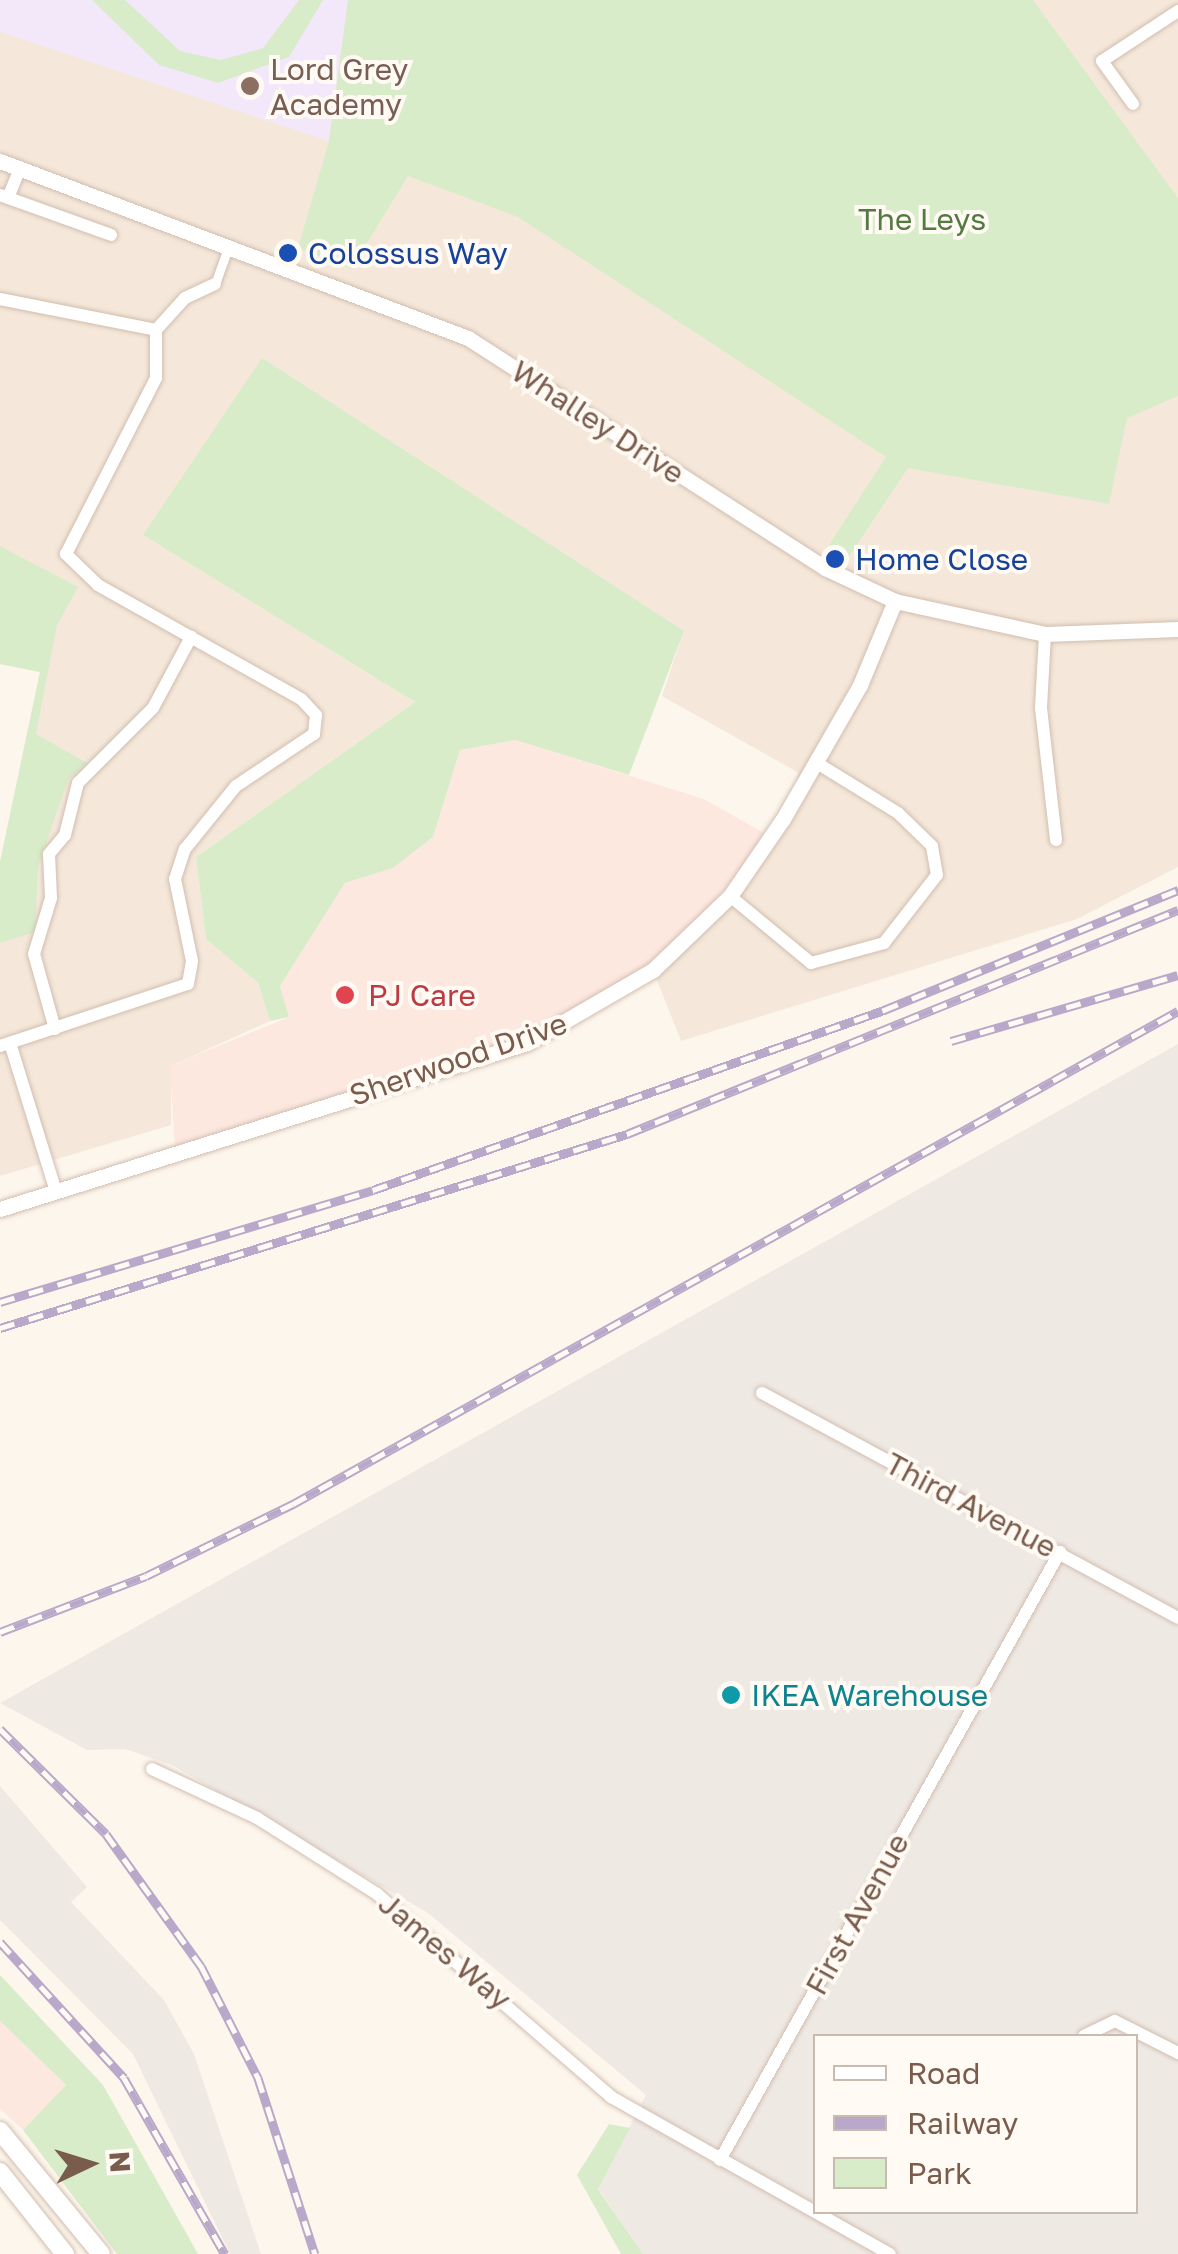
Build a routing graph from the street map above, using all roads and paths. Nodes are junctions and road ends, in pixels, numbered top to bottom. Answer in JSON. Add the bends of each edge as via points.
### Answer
{"nodes":[{"id":1,"x":1178,"y":11,"type":"edge"},
{"id":2,"x":1133,"y":104,"type":"dead end"},
{"id":3,"x":0,"y":161,"type":"edge"},
{"id":4,"x":20,"y":168,"type":"junction"},
{"id":5,"x":4,"y":196,"type":"edge"},
{"id":6,"x":111,"y":235,"type":"dead end"},
{"id":7,"x":229,"y":245,"type":"junction"},
{"id":8,"x":215,"y":284,"type":"joint"},
{"id":9,"x":0,"y":300,"type":"edge"},
{"id":10,"x":156,"y":330,"type":"junction"},
{"id":11,"x":895,"y":601,"type":"junction"},
{"id":12,"x":1178,"y":629,"type":"edge"},
{"id":13,"x":1045,"y":634,"type":"junction"},
{"id":14,"x":191,"y":637,"type":"junction"},
{"id":15,"x":817,"y":763,"type":"junction"},
{"id":16,"x":1056,"y":840,"type":"dead end"},
{"id":17,"x":730,"y":896,"type":"junction"},
{"id":18,"x":55,"y":1028,"type":"junction"},
{"id":19,"x":5,"y":1044,"type":"edge"},
{"id":20,"x":56,"y":1192,"type":"junction"},
{"id":21,"x":0,"y":1209,"type":"edge"},
{"id":22,"x":762,"y":1393,"type":"dead end"},
{"id":23,"x":1060,"y":1552,"type":"junction"},
{"id":24,"x":1178,"y":1618,"type":"edge"},
{"id":25,"x":152,"y":1769,"type":"dead end"},
{"id":26,"x":1088,"y":2034,"type":"edge"},
{"id":27,"x":1178,"y":2053,"type":"edge"},
{"id":28,"x":0,"y":2131,"type":"edge"},
{"id":29,"x":720,"y":2160,"type":"junction"},
{"id":30,"x":0,"y":2172,"type":"edge"},
{"id":31,"x":813,"y":2211,"type":"edge"},
{"id":32,"x":818,"y":2214,"type":"edge"},
{"id":33,"x":65,"y":2254,"type":"edge"},
{"id":34,"x":100,"y":2254,"type":"edge"},
{"id":35,"x":890,"y":2254,"type":"edge"}],
"edges":[{"from":1,"to":2,"type":"street","via":[[1102,61]]},
{"from":3,"to":4,"type":"street","name":"Whalley Drive"},
{"from":4,"to":5,"type":"street"},
{"from":4,"to":7,"type":"street","name":"Whalley Drive"},
{"from":5,"to":6,"type":"street"},
{"from":7,"to":8,"type":"street"},
{"from":7,"to":11,"type":"street","name":"Whalley Drive","via":[[468,338],[825,568]]},
{"from":8,"to":10,"type":"street","via":[[186,298]]},
{"from":9,"to":10,"type":"street"},
{"from":10,"to":14,"type":"street","via":[[156,378],[66,554],[86,577]]},
{"from":11,"to":13,"type":"street","name":"Whalley Drive"},
{"from":11,"to":15,"type":"street","name":"Sherwood Drive"},
{"from":12,"to":13,"type":"street","name":"Whalley Drive"},
{"from":13,"to":16,"type":"street","via":[[1041,708]]},
{"from":14,"to":18,"type":"street","via":[[153,708],[78,783],[65,836],[49,854],[51,898],[34,954]]},
{"from":14,"to":18,"type":"street","via":[[301,698],[316,715],[314,734],[236,786],[185,849],[175,879],[192,960],[188,984]]},
{"from":15,"to":17,"type":"street","name":"Sherwood Drive"},
{"from":15,"to":17,"type":"street","via":[[898,813],[932,846],[938,875],[884,943],[811,963]]},
{"from":17,"to":20,"type":"street","name":"Sherwood Drive","via":[[652,970],[527,1043]]},
{"from":18,"to":19,"type":"street"},
{"from":19,"to":20,"type":"street"},
{"from":20,"to":21,"type":"street","name":"Sherwood Drive"},
{"from":22,"to":23,"type":"street","name":"Third Avenue"},
{"from":23,"to":24,"type":"street","name":"Third Avenue"},
{"from":23,"to":29,"type":"street","name":"First Avenue"},
{"from":25,"to":29,"type":"street","name":"James Way","via":[[257,1818],[376,1894],[611,2097]]},
{"from":26,"to":27,"type":"street","via":[[1114,2020]]},
{"from":28,"to":34,"type":"main road"},
{"from":29,"to":31,"type":"street"},
{"from":30,"to":33,"type":"main road"},
{"from":32,"to":35,"type":"street"}]}
